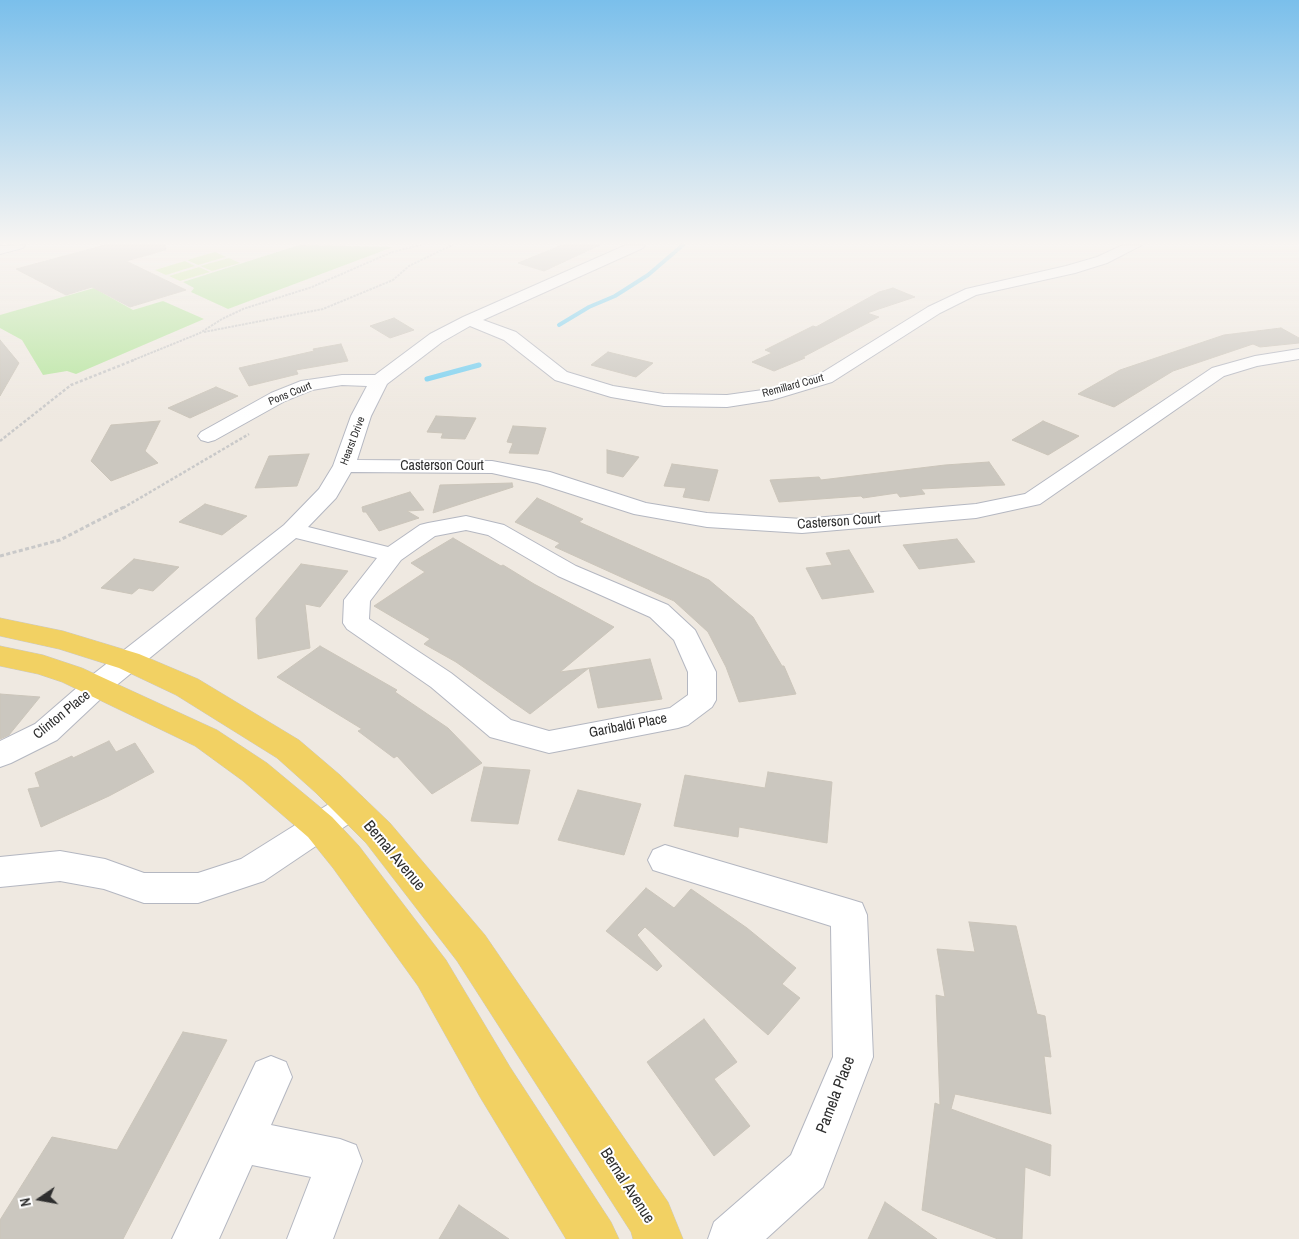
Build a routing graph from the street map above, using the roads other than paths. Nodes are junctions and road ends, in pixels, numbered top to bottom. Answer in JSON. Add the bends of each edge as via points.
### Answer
{"nodes":[{"id":1,"x":508,"y":303,"type":"edge"},
{"id":2,"x":949,"y":303,"type":"edge"},
{"id":3,"x":469,"y":320,"type":"junction"},
{"id":4,"x":1299,"y":354,"type":"edge"},
{"id":5,"x":379,"y":381,"type":"junction"},
{"id":6,"x":208,"y":436,"type":"dead end"},
{"id":7,"x":344,"y":466,"type":"junction"},
{"id":8,"x":292,"y":530,"type":"junction"},
{"id":9,"x":392,"y":555,"type":"junction"},
{"id":10,"x":0,"y":627,"type":"edge"},
{"id":11,"x":0,"y":656,"type":"edge"},
{"id":12,"x":129,"y":661,"type":"junction"},
{"id":13,"x":97,"y":686,"type":"junction"},
{"id":14,"x":0,"y":755,"type":"edge"},
{"id":15,"x":336,"y":816,"type":"junction"},
{"id":16,"x":665,"y":860,"type":"dead end"},
{"id":17,"x":0,"y":872,"type":"edge"},
{"id":18,"x":271,"y":1077,"type":"dead end"},
{"id":19,"x":241,"y":1141,"type":"junction"},
{"id":20,"x":195,"y":1239,"type":"edge"},
{"id":21,"x":310,"y":1239,"type":"edge"},
{"id":22,"x":594,"y":1239,"type":"edge"},
{"id":23,"x":658,"y":1239,"type":"edge"},
{"id":24,"x":731,"y":1239,"type":"edge"}],
"edges":[{"from":1,"to":3,"type":"street","name":"Hearst Drive"},
{"from":2,"to":3,"type":"street","name":"Remillard Court","via":[[826,378],[772,394],[727,401],[664,400],[611,391],[560,376],[510,336]]},
{"from":3,"to":5,"type":"street","name":"Hearst Drive","via":[[409,356]]},
{"from":4,"to":7,"type":"street","name":"Casterson Court","via":[[1255,360],[1218,372],[1032,499],[976,511],[802,526],[707,520],[642,509],[542,477],[492,467]]},
{"from":5,"to":6,"type":"street","name":"Pons Court","via":[[342,380],[308,385],[278,397]]},
{"from":5,"to":7,"type":"street","name":"Hearst Drive","via":[[361,416]]},
{"from":7,"to":8,"type":"street","name":"Hearst Drive","via":[[328,493]]},
{"from":8,"to":9,"type":"street"},
{"from":8,"to":12,"type":"street","name":"Hearst Drive"},
{"from":9,"to":9,"type":"street","name":"Garibaldi Place","via":[[357,600],[356,623],[441,680],[500,729],[549,742],[678,717],[702,700],[702,672],[686,636],[659,611],[567,571],[496,530],[466,523],[428,530]]},
{"from":10,"to":12,"type":"main road","name":"Bernal Avenue","via":[[63,640]]},
{"from":11,"to":13,"type":"main road","name":"Bernal Avenue","via":[[43,665]]},
{"from":12,"to":13,"type":"street","name":"Hearst Drive"},
{"from":12,"to":15,"type":"main road","name":"Bernal Avenue","via":[[187,687],[288,749]]},
{"from":13,"to":14,"type":"street","name":"Clinton Place","via":[[46,732]]},
{"from":13,"to":15,"type":"main road","name":"Bernal Avenue","via":[[206,738],[255,772]]},
{"from":15,"to":17,"type":"street","via":[[252,870],[198,888],[144,888],[105,874],[60,866]]},
{"from":15,"to":22,"type":"main road","name":"Bernal Avenue","via":[[346,857],[432,972],[495,1082]]},
{"from":15,"to":23,"type":"main road","name":"Bernal Avenue","via":[[378,833],[470,948],[651,1219]]},
{"from":16,"to":24,"type":"street","name":"Pamela Place","via":[[849,915],[853,1057],[807,1171]]},
{"from":18,"to":19,"type":"street"},
{"from":19,"to":20,"type":"street"},
{"from":19,"to":21,"type":"street","via":[[340,1162]]}]}
